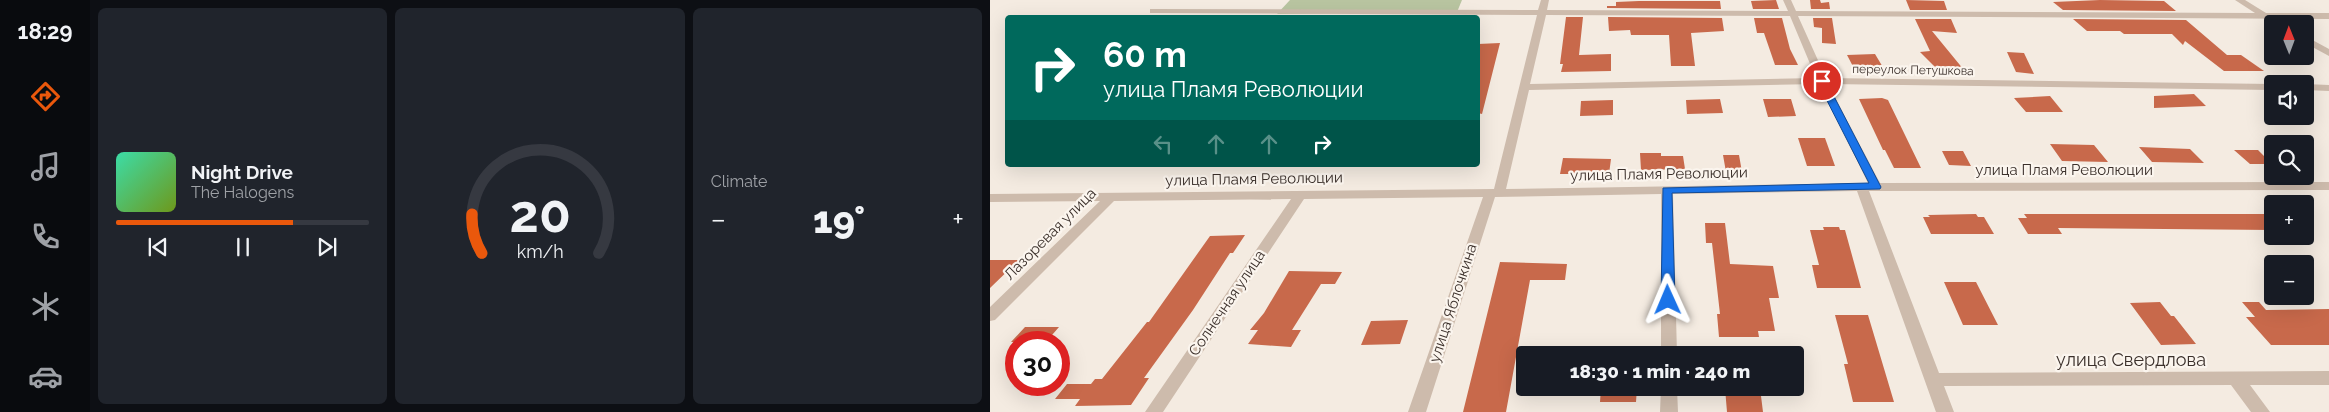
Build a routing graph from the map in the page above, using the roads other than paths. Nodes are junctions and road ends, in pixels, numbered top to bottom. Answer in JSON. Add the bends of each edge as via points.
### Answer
{"nodes":[{"id":1,"x":1545,"y":0,"type":"edge"},
{"id":2,"x":1787,"y":0,"type":"edge"},
{"id":3,"x":2239,"y":0,"type":"edge"},
{"id":4,"x":1153,"y":10,"type":"dead end"},
{"id":5,"x":1542,"y":14,"type":"junction"},
{"id":6,"x":1792,"y":15,"type":"junction"},
{"id":7,"x":2264,"y":15,"type":"joint"},
{"id":8,"x":2314,"y":16,"type":"edge"},
{"id":9,"x":2329,"y":16,"type":"edge"},
{"id":10,"x":2314,"y":44,"type":"edge"},
{"id":11,"x":2329,"y":53,"type":"edge"},
{"id":12,"x":1822,"y":81,"type":"junction"},
{"id":13,"x":1524,"y":87,"type":"junction"},
{"id":14,"x":2264,"y":87,"type":"edge"},
{"id":15,"x":2314,"y":87,"type":"edge"},
{"id":16,"x":2329,"y":88,"type":"edge"},
{"id":17,"x":2329,"y":186,"type":"edge"},
{"id":18,"x":1869,"y":187,"type":"junction"},
{"id":19,"x":1667,"y":190,"type":"junction"},
{"id":20,"x":1494,"y":193,"type":"junction"},
{"id":21,"x":1300,"y":195,"type":"junction"},
{"id":22,"x":1111,"y":196,"type":"junction"},
{"id":23,"x":990,"y":198,"type":"edge"},
{"id":24,"x":990,"y":316,"type":"edge"},
{"id":25,"x":1669,"y":346,"type":"edge"},
{"id":26,"x":2235,"y":378,"type":"junction"},
{"id":27,"x":2329,"y":378,"type":"edge"},
{"id":28,"x":1933,"y":380,"type":"junction"},
{"id":29,"x":1669,"y":396,"type":"edge"},
{"id":30,"x":1154,"y":412,"type":"edge"},
{"id":31,"x":1417,"y":412,"type":"edge"},
{"id":32,"x":1669,"y":412,"type":"edge"},
{"id":33,"x":1945,"y":412,"type":"edge"},
{"id":34,"x":2261,"y":412,"type":"edge"}],
"edges":[{"from":1,"to":5,"type":"street","name":"улица Яблочкина"},
{"from":2,"to":6,"type":"street"},
{"from":3,"to":7,"type":"street"},
{"from":4,"to":5,"type":"street"},
{"from":5,"to":6,"type":"street"},
{"from":5,"to":13,"type":"street","name":"улица Яблочкина"},
{"from":6,"to":7,"type":"street"},
{"from":6,"to":12,"type":"street"},
{"from":8,"to":9,"type":"street"},
{"from":10,"to":11,"type":"street"},
{"from":12,"to":13,"type":"street","name":"переулок Петушкова"},
{"from":12,"to":14,"type":"street","name":"переулок Петушкова"},
{"from":12,"to":18,"type":"street"},
{"from":13,"to":20,"type":"street","name":"улица Яблочкина"},
{"from":15,"to":16,"type":"street"},
{"from":17,"to":18,"type":"street","name":"улица Пламя Революции"},
{"from":18,"to":19,"type":"street","name":"улица Пламя Революции"},
{"from":18,"to":28,"type":"street"},
{"from":19,"to":20,"type":"street","name":"улица Пламя Революции"},
{"from":19,"to":25,"type":"street"},
{"from":20,"to":21,"type":"street","name":"улица Пламя Революции"},
{"from":20,"to":31,"type":"street","name":"улица Яблочкина"},
{"from":21,"to":22,"type":"street","name":"улица Пламя Революции"},
{"from":21,"to":30,"type":"street","name":"Солнечная улица"},
{"from":22,"to":23,"type":"street","name":"улица Пламя Революции"},
{"from":22,"to":24,"type":"street","name":"Лазоревая улица"},
{"from":26,"to":27,"type":"street","name":"улица Свердлова"},
{"from":26,"to":28,"type":"street","name":"улица Свердлова"},
{"from":26,"to":34,"type":"street"},
{"from":28,"to":33,"type":"street"},
{"from":29,"to":32,"type":"street"}]}
